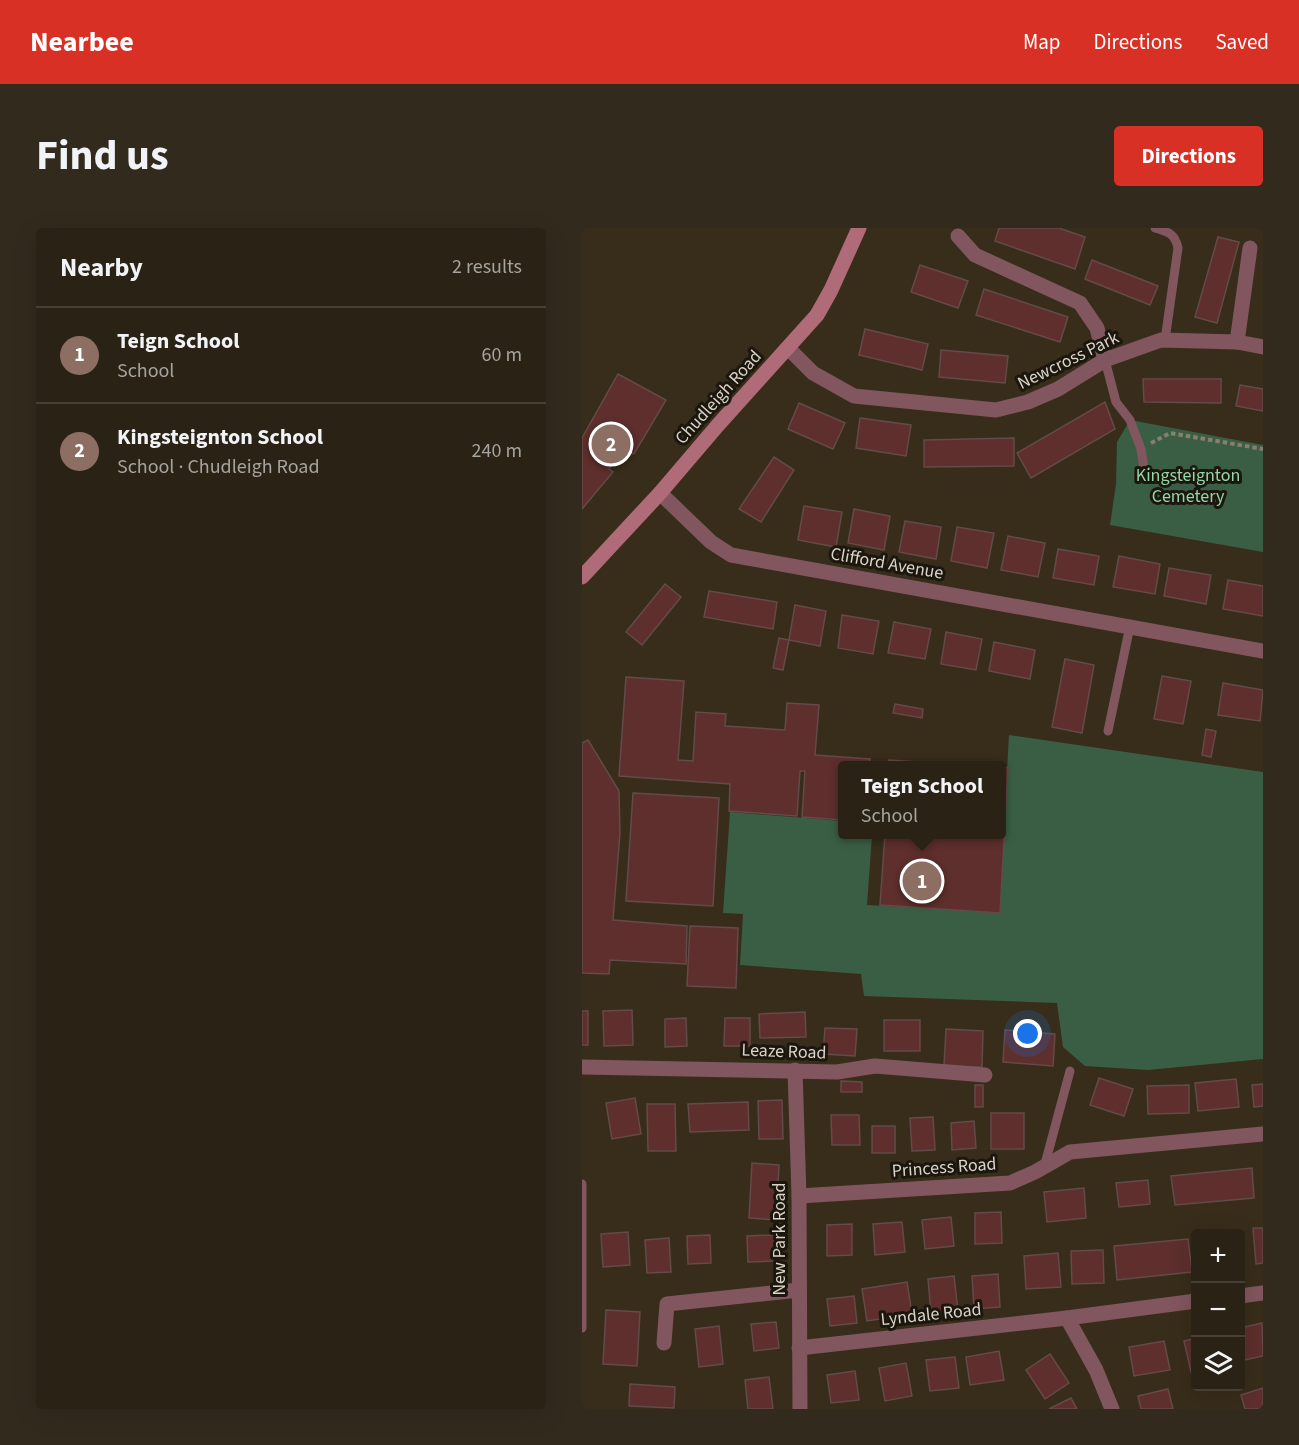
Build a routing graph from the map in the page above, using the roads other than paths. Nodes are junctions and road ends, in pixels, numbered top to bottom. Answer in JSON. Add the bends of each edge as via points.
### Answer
{"nodes":[{"id":1,"x":859,"y":228,"type":"edge"},
{"id":2,"x":1155,"y":228,"type":"edge"},
{"id":3,"x":958,"y":236,"type":"dead end"},
{"id":4,"x":1250,"y":248,"type":"dead end"},
{"id":5,"x":1165,"y":340,"type":"junction"},
{"id":6,"x":1236,"y":342,"type":"junction"},
{"id":7,"x":1263,"y":347,"type":"edge"},
{"id":8,"x":788,"y":348,"type":"junction"},
{"id":9,"x":1105,"y":360,"type":"junction"},
{"id":10,"x":1145,"y":475,"type":"dead end"},
{"id":11,"x":660,"y":493,"type":"junction"},
{"id":12,"x":582,"y":577,"type":"edge"},
{"id":13,"x":1130,"y":626,"type":"junction"},
{"id":14,"x":1263,"y":651,"type":"edge"},
{"id":15,"x":1108,"y":731,"type":"dead end"},
{"id":16,"x":582,"y":1067,"type":"edge"},
{"id":17,"x":795,"y":1070,"type":"junction"},
{"id":18,"x":1070,"y":1071,"type":"dead end"},
{"id":19,"x":985,"y":1075,"type":"dead end"},
{"id":20,"x":1263,"y":1134,"type":"edge"},
{"id":21,"x":1045,"y":1164,"type":"junction"},
{"id":22,"x":582,"y":1184,"type":"edge"},
{"id":23,"x":799,"y":1196,"type":"junction"},
{"id":24,"x":800,"y":1290,"type":"junction"},
{"id":25,"x":1263,"y":1293,"type":"edge"},
{"id":26,"x":1245,"y":1295,"type":"edge"},
{"id":27,"x":1191,"y":1303,"type":"edge"},
{"id":28,"x":1067,"y":1318,"type":"junction"},
{"id":29,"x":582,"y":1328,"type":"edge"},
{"id":30,"x":664,"y":1343,"type":"dead end"},
{"id":31,"x":800,"y":1348,"type":"junction"},
{"id":32,"x":800,"y":1409,"type":"edge"},
{"id":33,"x":1112,"y":1409,"type":"edge"}],
"edges":[{"from":1,"to":8,"type":"main road","name":"Chudleigh Road","via":[[817,315]]},
{"from":2,"to":5,"type":"lane","via":[[1176,238],[1178,248]]},
{"from":3,"to":9,"type":"street","via":[[975,255],[1080,303],[1097,328]]},
{"from":4,"to":6,"type":"street"},
{"from":5,"to":6,"type":"street","name":"Newcross Park"},
{"from":5,"to":9,"type":"street","name":"Newcross Park"},
{"from":6,"to":7,"type":"street","name":"Newcross Park"},
{"from":8,"to":9,"type":"street","name":"Newcross Park","via":[[813,373],[854,396],[996,410],[1058,390]]},
{"from":8,"to":11,"type":"main road","name":"Chudleigh Road"},
{"from":9,"to":10,"type":"lane","via":[[1116,402],[1130,420],[1141,449]]},
{"from":11,"to":12,"type":"main road","name":"Chudleigh Road"},
{"from":11,"to":13,"type":"street","name":"Clifford Avenue","via":[[711,542],[731,555]]},
{"from":13,"to":14,"type":"street","name":"Clifford Avenue"},
{"from":13,"to":15,"type":"lane"},
{"from":16,"to":17,"type":"street","name":"Leaze Road"},
{"from":17,"to":19,"type":"street","name":"Leaze Road","via":[[837,1072],[874,1066]]},
{"from":17,"to":23,"type":"street","name":"New Park Road"},
{"from":18,"to":21,"type":"lane"},
{"from":20,"to":21,"type":"street","name":"Princess Road","via":[[1070,1152]]},
{"from":21,"to":23,"type":"street","name":"Princess Road","via":[[1010,1183]]},
{"from":22,"to":29,"type":"lane"},
{"from":23,"to":24,"type":"street","name":"New Park Road"},
{"from":24,"to":30,"type":"street","via":[[667,1304]]},
{"from":24,"to":31,"type":"street","name":"New Park Road"},
{"from":25,"to":26,"type":"street"},
{"from":27,"to":28,"type":"street","name":"Lyndale Road"},
{"from":28,"to":31,"type":"street","name":"Lyndale Road"},
{"from":28,"to":33,"type":"street"},
{"from":31,"to":32,"type":"street","name":"New Park Road"}]}
